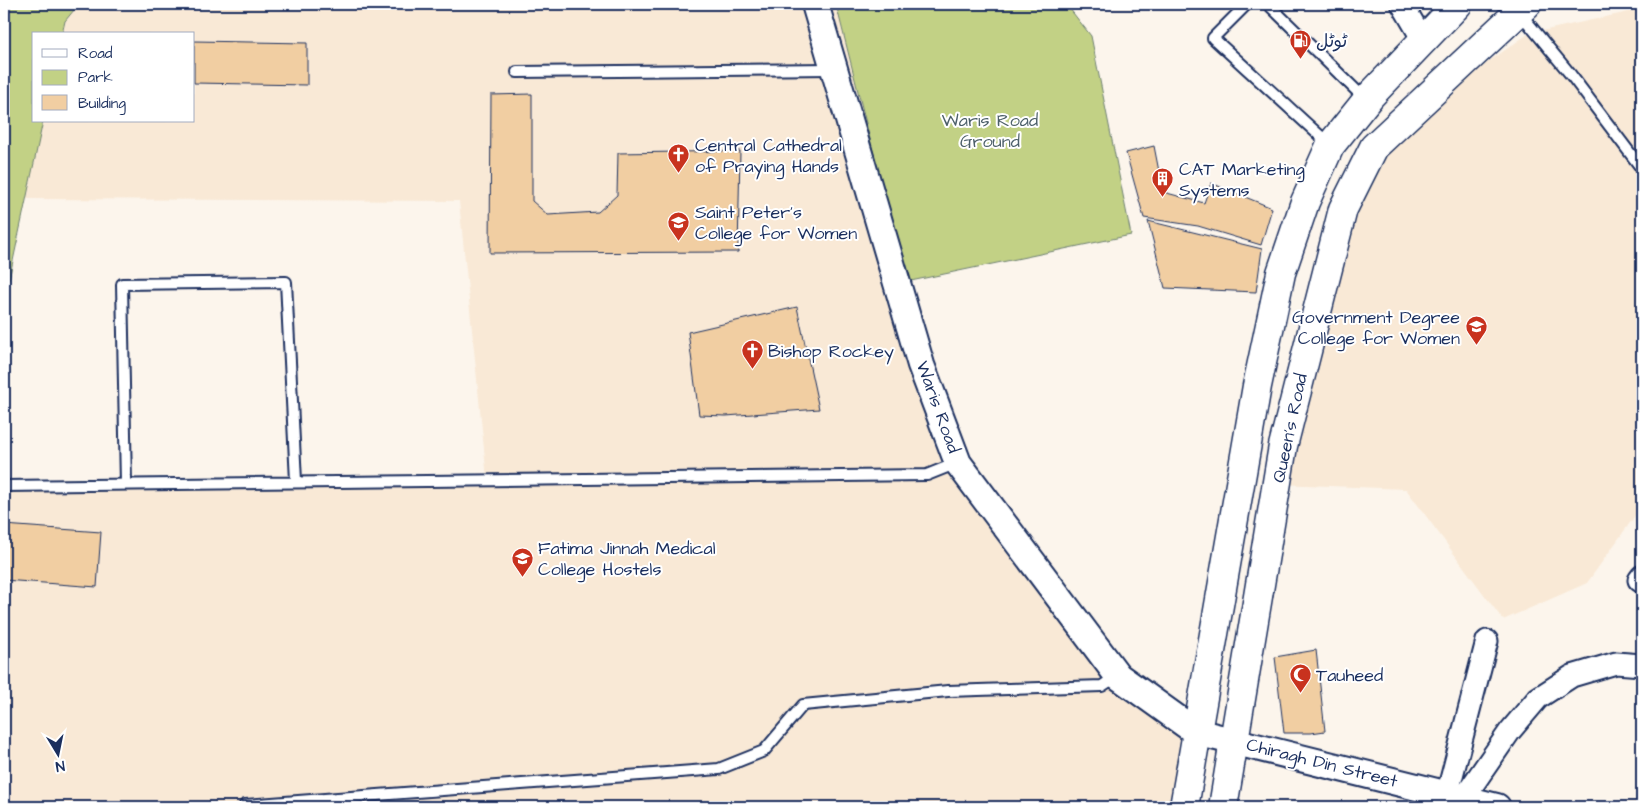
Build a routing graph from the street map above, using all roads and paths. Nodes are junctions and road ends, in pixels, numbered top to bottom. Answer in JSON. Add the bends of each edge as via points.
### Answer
{"nodes":[{"id":1,"x":815,"y":4,"type":"edge"},
{"id":2,"x":1247,"y":4,"type":"edge"},
{"id":3,"x":1268,"y":4,"type":"edge"},
{"id":4,"x":1402,"y":4,"type":"edge"},
{"id":5,"x":1458,"y":4,"type":"edge"},
{"id":6,"x":1523,"y":8,"type":"edge"},
{"id":7,"x":1423,"y":40,"type":"junction"},
{"id":8,"x":833,"y":69,"type":"junction"},
{"id":9,"x":517,"y":72,"type":"dead end"},
{"id":10,"x":1366,"y":100,"type":"junction"},
{"id":11,"x":1330,"y":146,"type":"junction"},
{"id":12,"x":1642,"y":169,"type":"edge"},
{"id":13,"x":958,"y":462,"type":"junction"},
{"id":14,"x":296,"y":481,"type":"junction"},
{"id":15,"x":126,"y":484,"type":"junction"},
{"id":16,"x":4,"y":486,"type":"edge"},
{"id":17,"x":1642,"y":576,"type":"edge"},
{"id":18,"x":1642,"y":582,"type":"edge"},
{"id":19,"x":1487,"y":641,"type":"dead end"},
{"id":20,"x":1641,"y":663,"type":"edge"},
{"id":21,"x":1118,"y":676,"type":"junction"},
{"id":22,"x":1196,"y":732,"type":"junction"},
{"id":23,"x":1234,"y":741,"type":"junction"},
{"id":24,"x":1455,"y":797,"type":"junction"},
{"id":25,"x":245,"y":807,"type":"edge"},
{"id":26,"x":1184,"y":807,"type":"edge"},
{"id":27,"x":1223,"y":807,"type":"edge"},
{"id":28,"x":1497,"y":807,"type":"edge"}],
"edges":[{"from":1,"to":8,"type":"street","name":"Waris Road"},
{"from":2,"to":11,"type":"lane","via":[[1213,38]]},
{"from":3,"to":10,"type":"lane"},
{"from":4,"to":7,"type":"street"},
{"from":5,"to":7,"type":"main road"},
{"from":6,"to":12,"type":"lane"},
{"from":6,"to":23,"type":"main road","name":"Queen's Road","via":[[1374,147],[1343,209],[1284,446]]},
{"from":7,"to":10,"type":"main road"},
{"from":8,"to":9,"type":"lane"},
{"from":8,"to":13,"type":"street","name":"Waris Road","via":[[921,365]]},
{"from":10,"to":11,"type":"main road"},
{"from":11,"to":22,"type":"main road","via":[[1305,202],[1281,273],[1257,386]]},
{"from":13,"to":14,"type":"lane","via":[[927,475]]},
{"from":13,"to":21,"type":"street","name":"Waris Road"},
{"from":14,"to":15,"type":"lane"},
{"from":14,"to":15,"type":"lane","via":[[286,282],[122,284]]},
{"from":15,"to":16,"type":"lane"},
{"from":17,"to":18,"type":"street"},
{"from":19,"to":24,"type":"street"},
{"from":20,"to":24,"type":"street","via":[[1616,663],[1572,676],[1538,698]]},
{"from":21,"to":22,"type":"street","name":"Waris Road"},
{"from":21,"to":25,"type":"lane","via":[[1102,686],[948,691],[803,705],[764,751],[719,769]]},
{"from":22,"to":23,"type":"street","name":"Chiragh Din Street"},
{"from":22,"to":26,"type":"main road"},
{"from":23,"to":24,"type":"street","name":"Chiragh Din Street"},
{"from":23,"to":27,"type":"main road","name":"Queen's Road"},
{"from":24,"to":28,"type":"street","name":"Chiragh Din Street"}]}
